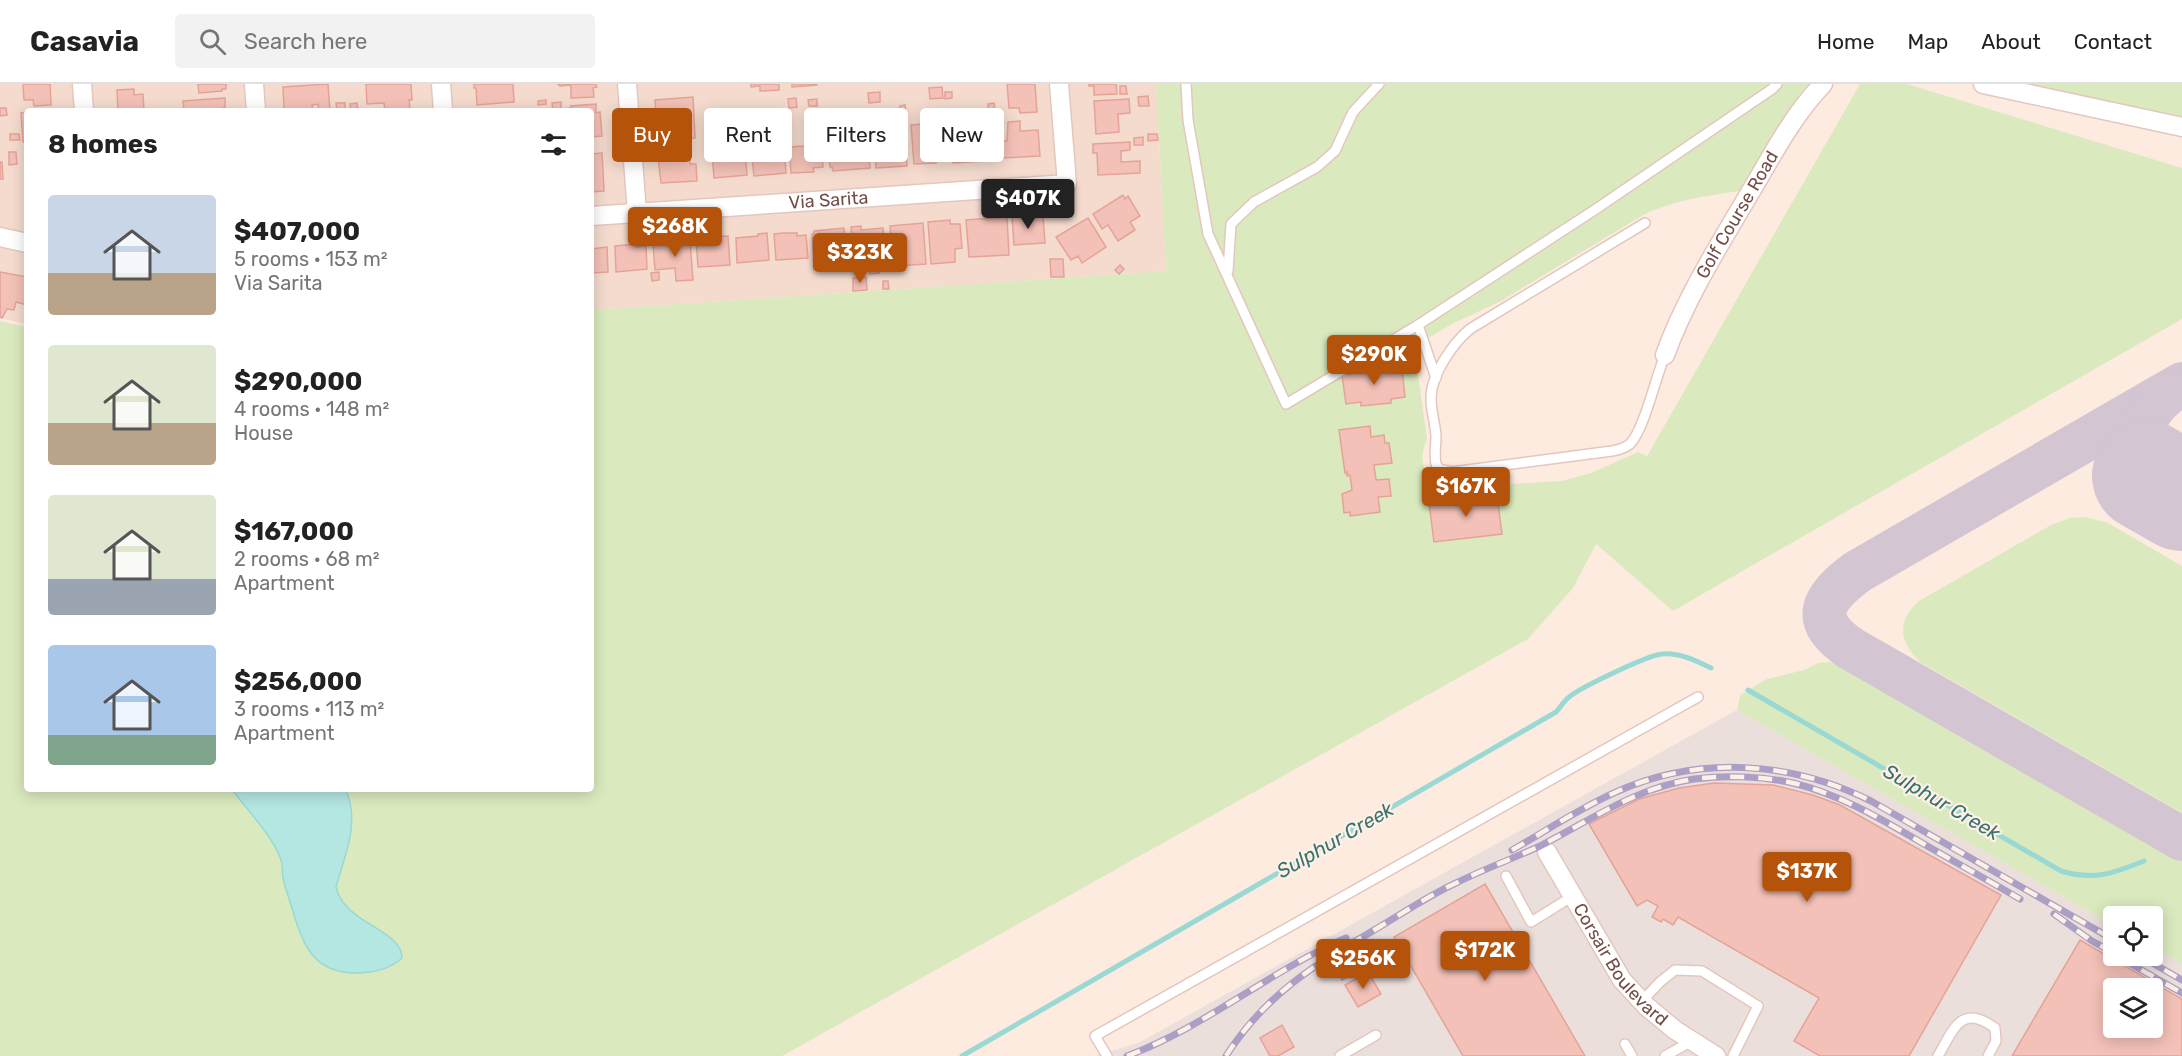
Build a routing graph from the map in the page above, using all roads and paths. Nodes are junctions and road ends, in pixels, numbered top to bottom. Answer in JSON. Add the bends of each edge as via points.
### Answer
{"nodes":[{"id":1,"x":82,"y":84,"type":"edge"},
{"id":2,"x":254,"y":84,"type":"edge"},
{"id":3,"x":441,"y":84,"type":"edge"},
{"id":4,"x":627,"y":84,"type":"edge"},
{"id":5,"x":1059,"y":84,"type":"edge"},
{"id":6,"x":1186,"y":84,"type":"edge"},
{"id":7,"x":1379,"y":84,"type":"edge"},
{"id":8,"x":1777,"y":84,"type":"edge"},
{"id":9,"x":1823,"y":84,"type":"edge"},
{"id":10,"x":1983,"y":84,"type":"edge"},
{"id":11,"x":84,"y":108,"type":"edge"},
{"id":12,"x":256,"y":108,"type":"edge"},
{"id":13,"x":443,"y":108,"type":"edge"},
{"id":14,"x":2182,"y":127,"type":"edge"},
{"id":15,"x":637,"y":212,"type":"junction"},
{"id":16,"x":594,"y":216,"type":"edge"},
{"id":17,"x":1645,"y":223,"type":"dead end"},
{"id":18,"x":0,"y":237,"type":"edge"},
{"id":19,"x":24,"y":242,"type":"edge"},
{"id":20,"x":1227,"y":273,"type":"junction"},
{"id":21,"x":1418,"y":325,"type":"junction"},
{"id":22,"x":1665,"y":355,"type":"joint"},
{"id":23,"x":1436,"y":378,"type":"junction"},
{"id":24,"x":1698,"y":698,"type":"dead end"},
{"id":25,"x":1547,"y":852,"type":"dead end"},
{"id":26,"x":1506,"y":876,"type":"dead end"},
{"id":27,"x":1573,"y":896,"type":"junction"},
{"id":28,"x":1642,"y":1001,"type":"junction"},
{"id":29,"x":1376,"y":1035,"type":"dead end"},
{"id":30,"x":1692,"y":1041,"type":"junction"},
{"id":31,"x":1625,"y":1044,"type":"dead end"},
{"id":32,"x":1107,"y":1056,"type":"edge"},
{"id":33,"x":1340,"y":1056,"type":"edge"},
{"id":34,"x":1632,"y":1056,"type":"edge"},
{"id":35,"x":1665,"y":1056,"type":"edge"},
{"id":36,"x":1716,"y":1056,"type":"edge"},
{"id":37,"x":1733,"y":1056,"type":"edge"},
{"id":38,"x":1938,"y":1056,"type":"edge"},
{"id":39,"x":1988,"y":1056,"type":"edge"}],
"edges":[{"from":1,"to":11,"type":"street"},
{"from":2,"to":12,"type":"street"},
{"from":3,"to":13,"type":"street"},
{"from":4,"to":15,"type":"street"},
{"from":5,"to":15,"type":"street","name":"Via Sarita","via":[[1067,184]]},
{"from":6,"to":20,"type":"lane","via":[[1188,120],[1208,234]]},
{"from":7,"to":20,"type":"lane","via":[[1353,112],[1335,151],[1317,167],[1254,202],[1231,225]]},
{"from":8,"to":21,"type":"lane"},
{"from":9,"to":22,"type":"street","name":"Golf Course Road","via":[[1794,118],[1703,274]]},
{"from":10,"to":14,"type":"street"},
{"from":15,"to":16,"type":"street","name":"Via Sarita"},
{"from":17,"to":23,"type":"lane","via":[[1470,329],[1454,345]]},
{"from":18,"to":19,"type":"street"},
{"from":20,"to":21,"type":"lane","via":[[1286,404]]},
{"from":21,"to":23,"type":"lane"},
{"from":22,"to":23,"type":"lane","via":[[1638,430],[1624,448],[1452,471],[1439,469],[1435,459],[1431,397]]},
{"from":24,"to":32,"type":"lane","via":[[1095,1036]]},
{"from":25,"to":27,"type":"street","name":"Corsair Boulevard"},
{"from":26,"to":27,"type":"lane","via":[[1531,922]]},
{"from":27,"to":28,"type":"street","name":"Corsair Boulevard","via":[[1623,980]]},
{"from":28,"to":30,"type":"street","name":"Corsair Boulevard"},
{"from":28,"to":37,"type":"lane","via":[[1675,970],[1702,971],[1758,1006]]},
{"from":29,"to":33,"type":"lane"},
{"from":30,"to":35,"type":"lane"},
{"from":30,"to":36,"type":"street","name":"Corsair Boulevard"},
{"from":31,"to":34,"type":"lane"},
{"from":38,"to":39,"type":"lane","via":[[1959,1022],[1971,1017],[1983,1019],[1995,1028],[1996,1041]]}]}
